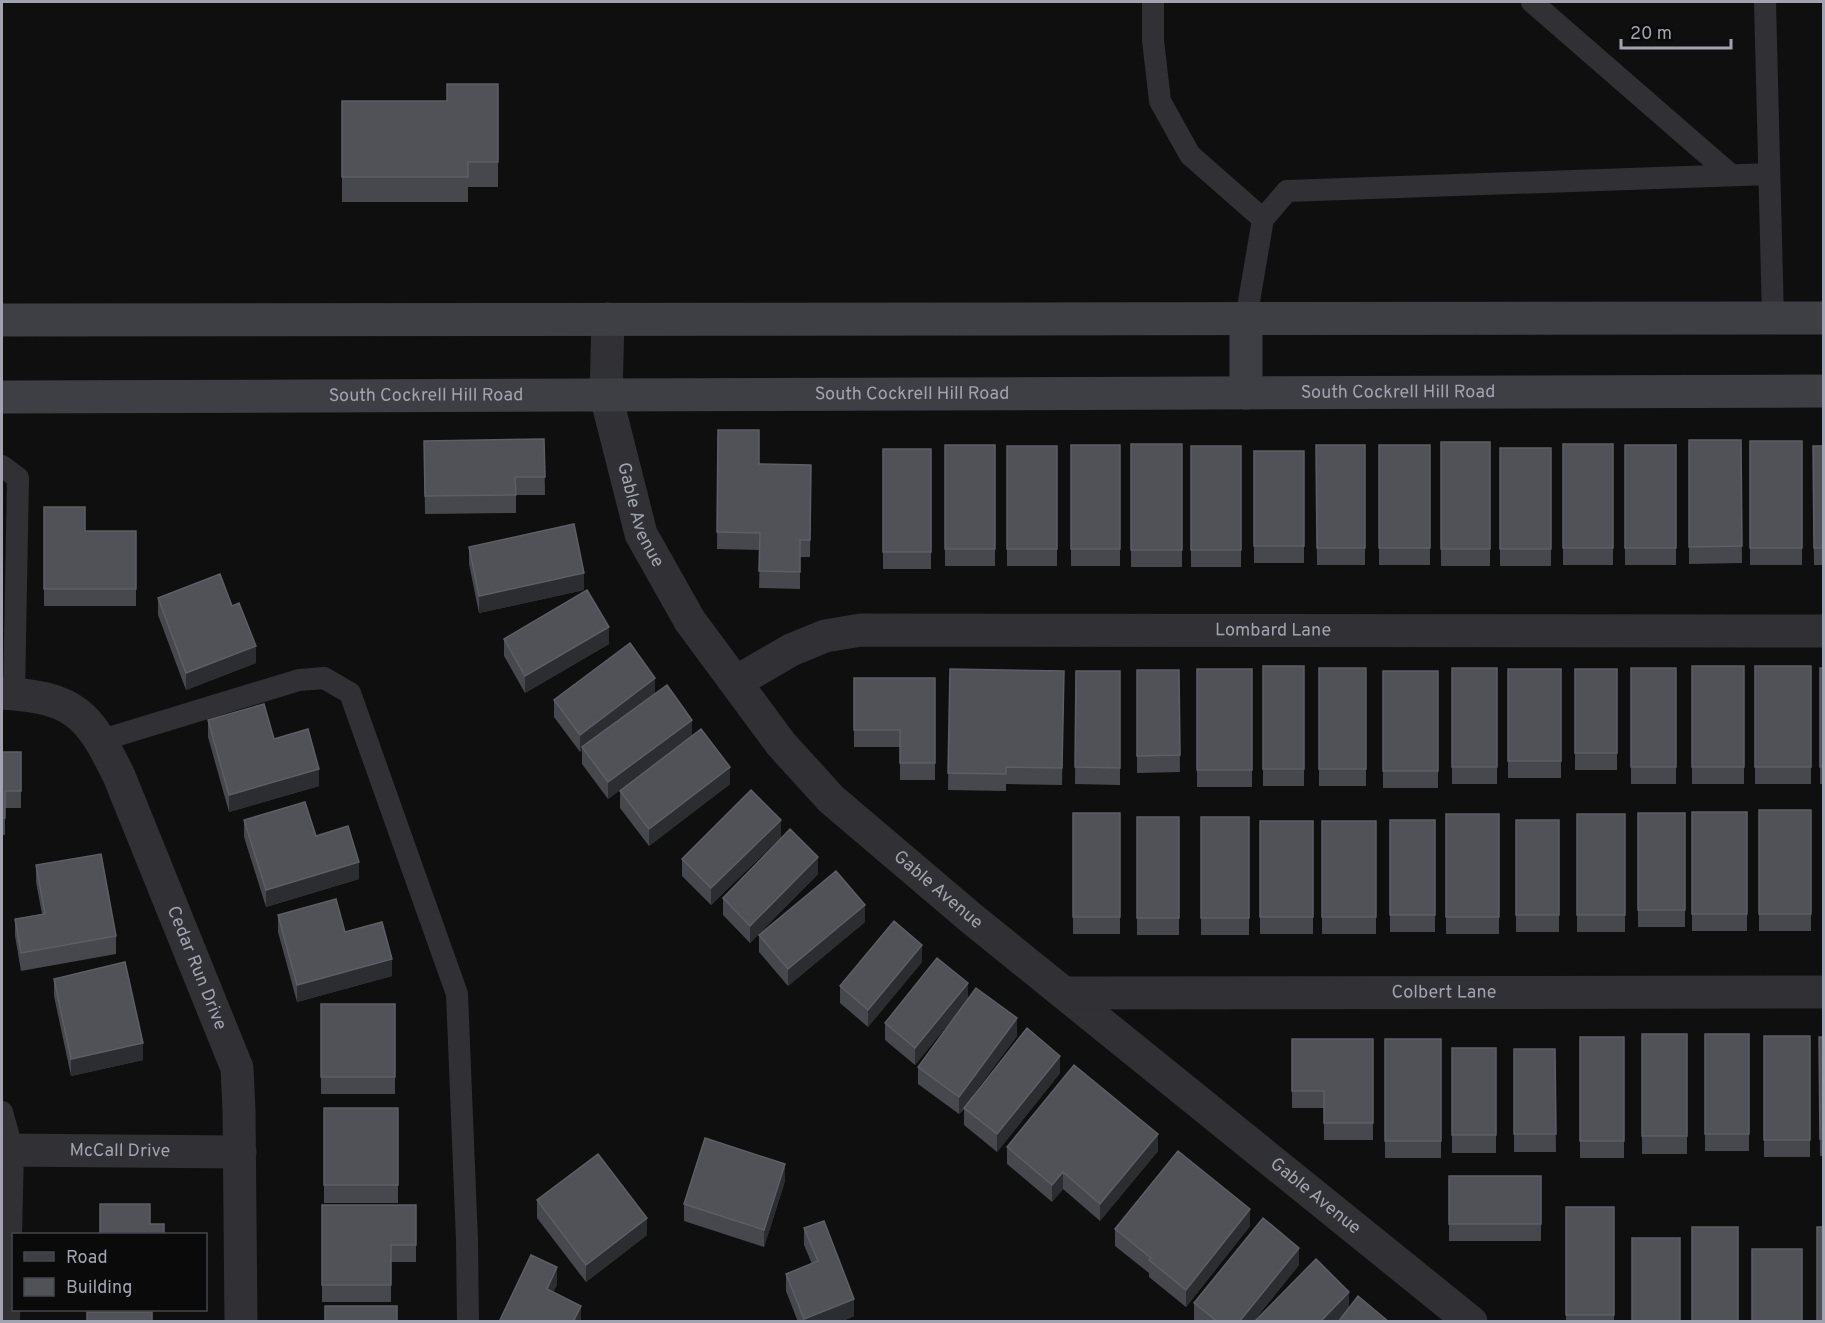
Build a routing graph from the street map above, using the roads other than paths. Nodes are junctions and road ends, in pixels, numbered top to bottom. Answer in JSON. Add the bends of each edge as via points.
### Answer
{"nodes":[{"id":1,"x":1152,"y":2,"type":"edge"},
{"id":2,"x":1532,"y":2,"type":"edge"},
{"id":3,"x":1765,"y":2,"type":"edge"},
{"id":4,"x":1769,"y":174,"type":"junction"},
{"id":5,"x":1731,"y":175,"type":"junction"},
{"id":6,"x":1263,"y":219,"type":"junction"},
{"id":7,"x":1773,"y":318,"type":"junction"},
{"id":8,"x":1824,"y":318,"type":"edge"},
{"id":9,"x":608,"y":319,"type":"junction"},
{"id":10,"x":1246,"y":319,"type":"junction"},
{"id":11,"x":2,"y":320,"type":"edge"},
{"id":12,"x":1824,"y":391,"type":"edge"},
{"id":13,"x":1246,"y":393,"type":"junction"},
{"id":14,"x":606,"y":396,"type":"junction"},
{"id":15,"x":2,"y":398,"type":"edge"},
{"id":16,"x":2,"y":466,"type":"edge"},
{"id":17,"x":1824,"y":631,"type":"edge"},
{"id":18,"x":736,"y":682,"type":"junction"},
{"id":19,"x":8,"y":694,"type":"edge"},
{"id":20,"x":102,"y":740,"type":"junction"},
{"id":21,"x":1824,"y":992,"type":"edge"},
{"id":22,"x":1064,"y":993,"type":"junction"},
{"id":23,"x":2,"y":1112,"type":"edge"},
{"id":24,"x":7,"y":1150,"type":"edge"},
{"id":25,"x":240,"y":1152,"type":"junction"},
{"id":26,"x":9,"y":1322,"type":"edge"},
{"id":27,"x":241,"y":1322,"type":"edge"},
{"id":28,"x":468,"y":1322,"type":"edge"},
{"id":29,"x":1471,"y":1322,"type":"edge"}],
"edges":[{"from":1,"to":6,"type":"lane","via":[[1160,100],[1190,155]]},
{"from":2,"to":5,"type":"lane"},
{"from":3,"to":4,"type":"lane"},
{"from":4,"to":5,"type":"lane"},
{"from":4,"to":7,"type":"lane"},
{"from":5,"to":6,"type":"lane","via":[[1287,191]]},
{"from":6,"to":10,"type":"lane"},
{"from":7,"to":8,"type":"main road"},
{"from":7,"to":10,"type":"main road"},
{"from":9,"to":10,"type":"main road"},
{"from":9,"to":11,"type":"main road"},
{"from":9,"to":14,"type":"street","name":"Gable Avenue"},
{"from":10,"to":13,"type":"main road"},
{"from":12,"to":13,"type":"main road","name":"South Cockrell Hill Road"},
{"from":13,"to":14,"type":"main road","name":"South Cockrell Hill Road"},
{"from":14,"to":15,"type":"main road","name":"South Cockrell Hill Road"},
{"from":14,"to":18,"type":"street","name":"Gable Avenue","via":[[641,534],[690,621]]},
{"from":16,"to":19,"type":"lane","via":[[18,478]]},
{"from":17,"to":18,"type":"street","name":"Lombard Lane","via":[[861,630],[825,636],[791,650]]},
{"from":18,"to":22,"type":"street","name":"Gable Avenue","via":[[781,744],[831,799]]},
{"from":19,"to":20,"type":"street","name":"Cedar Run Drive","via":[[60,703],[81,714]]},
{"from":20,"to":25,"type":"street","name":"Cedar Run Drive","via":[[237,1068]]},
{"from":20,"to":28,"type":"lane","via":[[299,680],[324,678],[350,693],[457,994]]},
{"from":21,"to":22,"type":"street","name":"Colbert Lane"},
{"from":22,"to":29,"type":"street","name":"Gable Avenue"},
{"from":23,"to":24,"type":"lane"},
{"from":24,"to":25,"type":"street","name":"McCall Drive"},
{"from":24,"to":26,"type":"lane"},
{"from":25,"to":27,"type":"street","name":"Cedar Run Drive"}]}
